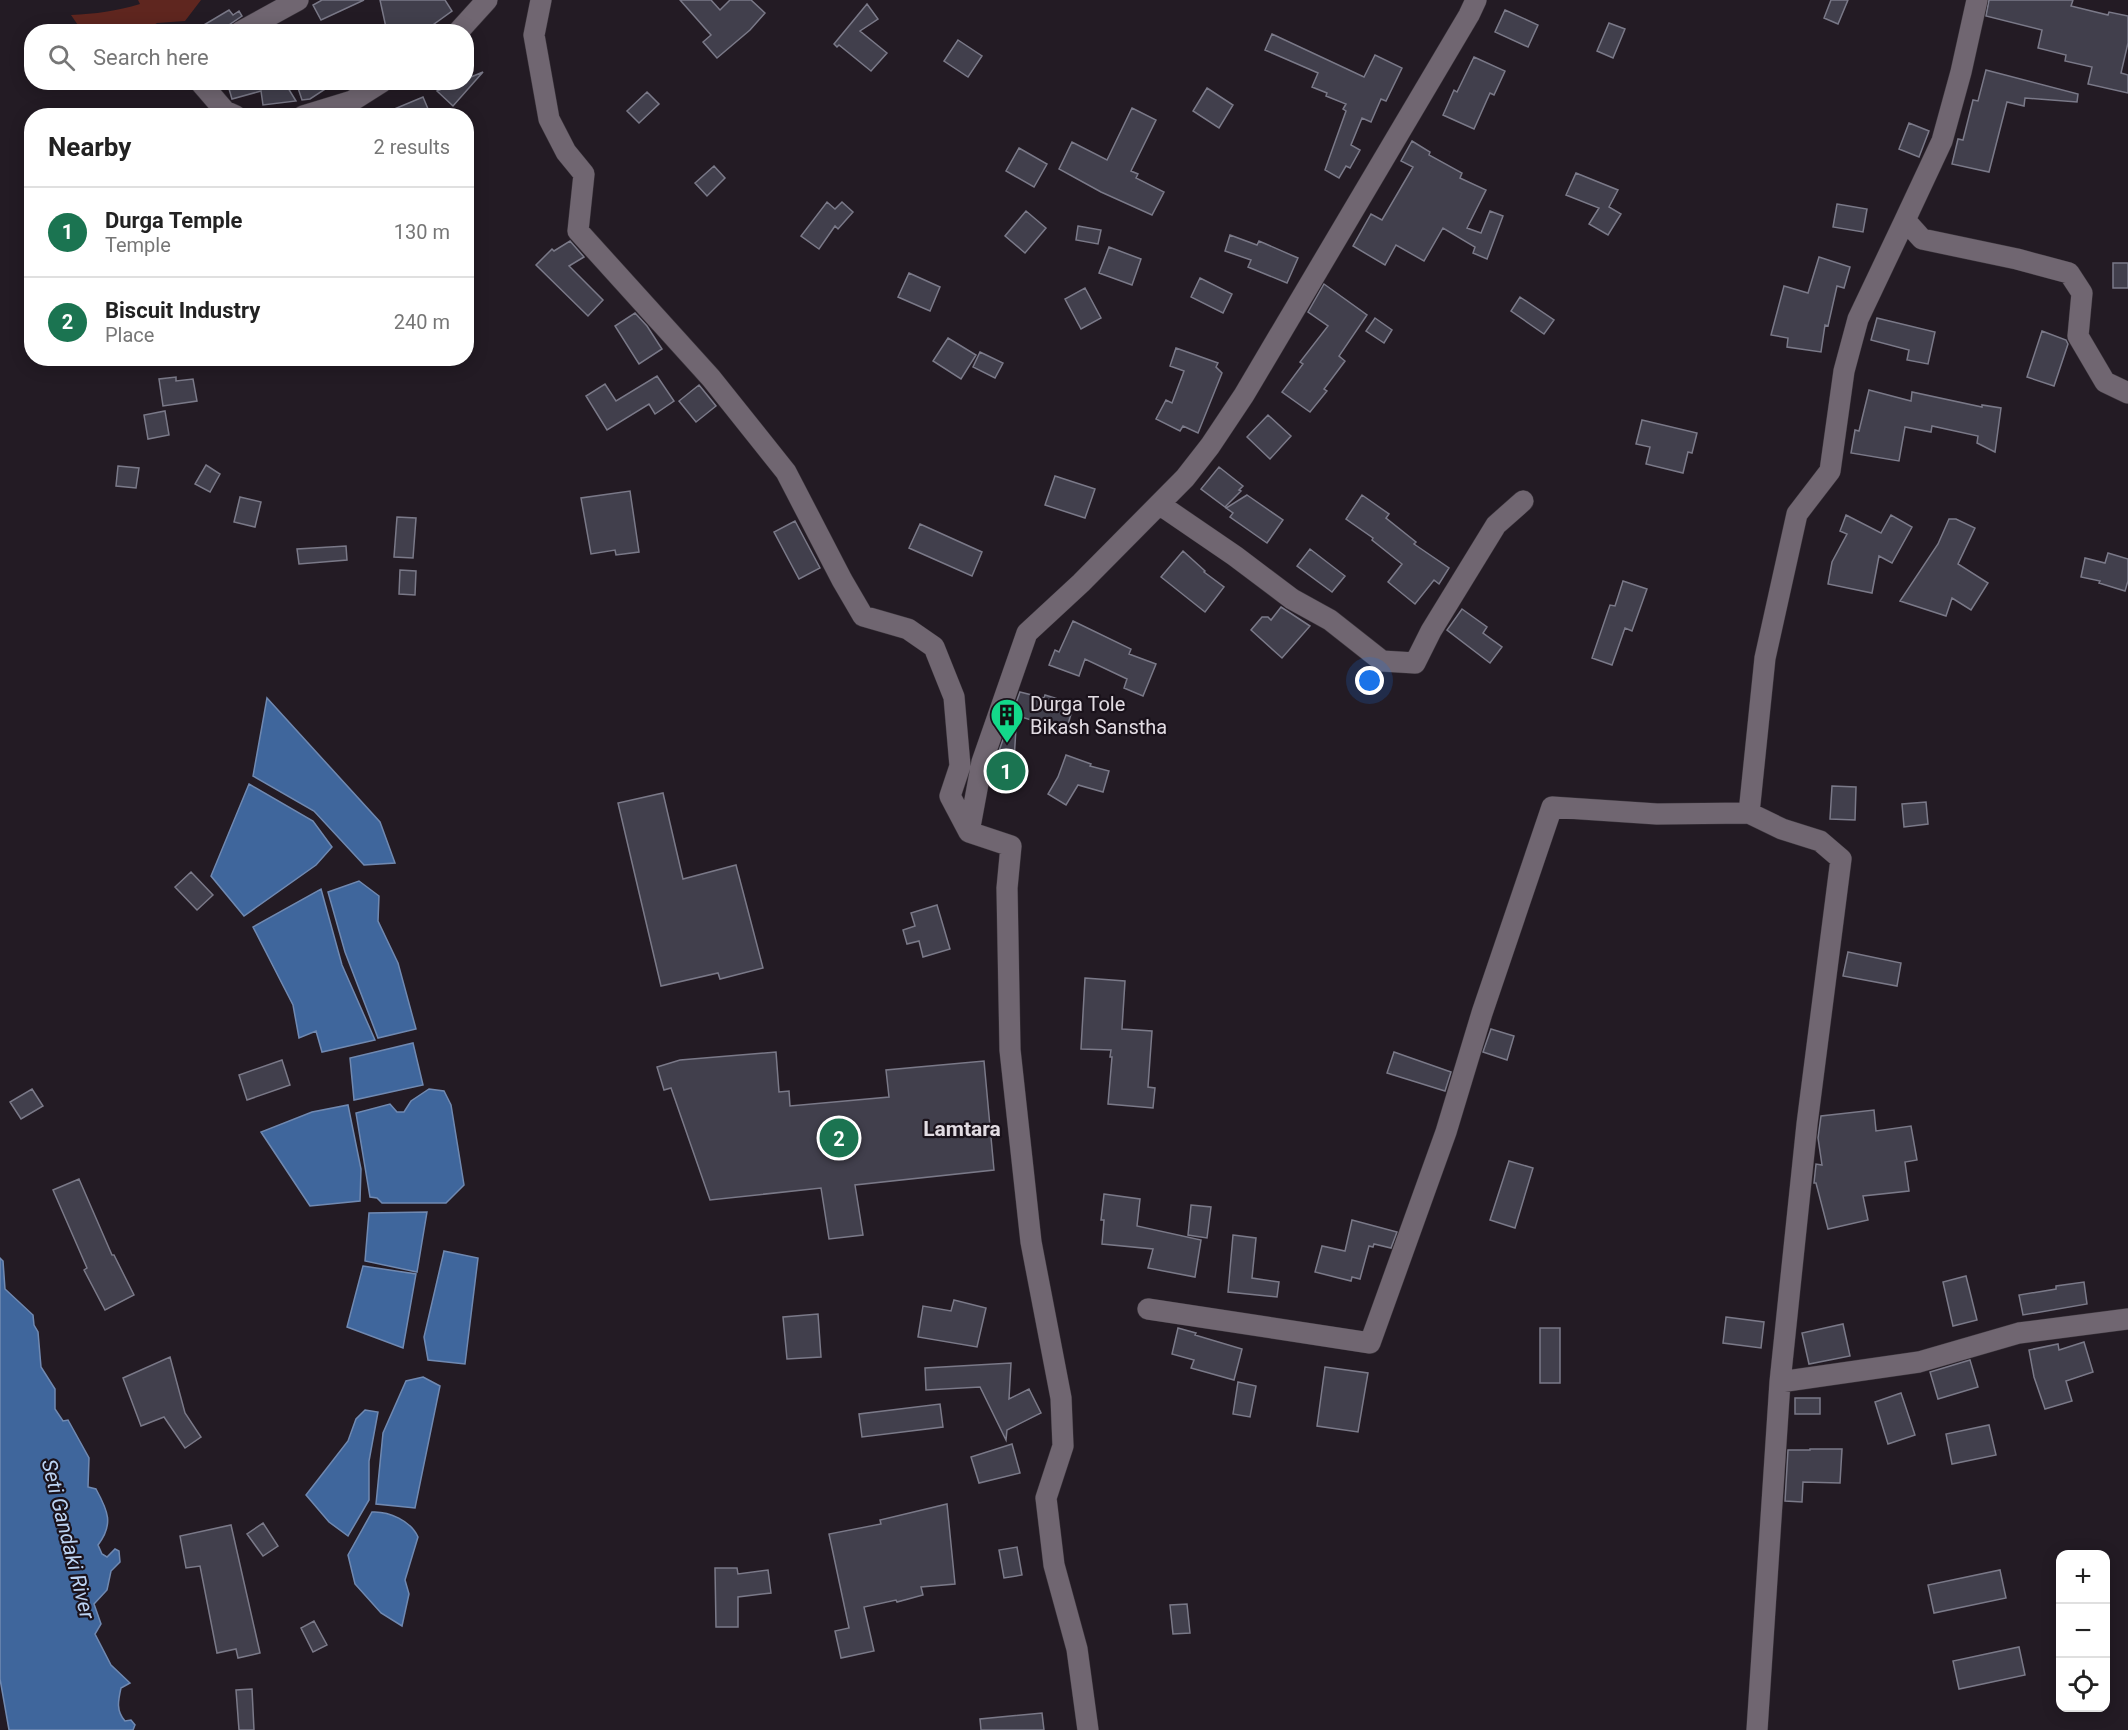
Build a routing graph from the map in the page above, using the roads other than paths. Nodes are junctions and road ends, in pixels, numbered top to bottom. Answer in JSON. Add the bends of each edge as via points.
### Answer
{"nodes":[{"id":1,"x":298,"y":0,"type":"edge"},
{"id":2,"x":487,"y":0,"type":"edge"},
{"id":3,"x":541,"y":0,"type":"edge"},
{"id":4,"x":1476,"y":0,"type":"edge"},
{"id":5,"x":1977,"y":0,"type":"edge"},
{"id":6,"x":254,"y":24,"type":"edge"},
{"id":7,"x":465,"y":24,"type":"edge"},
{"id":8,"x":207,"y":90,"type":"edge"},
{"id":9,"x":369,"y":90,"type":"edge"},
{"id":10,"x":222,"y":108,"type":"edge"},
{"id":11,"x":329,"y":108,"type":"edge"},
{"id":12,"x":1905,"y":220,"type":"junction"},
{"id":13,"x":2128,"y":393,"type":"edge"},
{"id":14,"x":1523,"y":501,"type":"dead end"},
{"id":15,"x":1159,"y":504,"type":"junction"},
{"id":16,"x":1749,"y":813,"type":"junction"},
{"id":17,"x":969,"y":832,"type":"junction"},
{"id":18,"x":1148,"y":1309,"type":"dead end"},
{"id":19,"x":2128,"y":1319,"type":"edge"},
{"id":20,"x":1780,"y":1382,"type":"junction"},
{"id":21,"x":1088,"y":1730,"type":"edge"},
{"id":22,"x":1757,"y":1730,"type":"edge"}],
"edges":[{"from":1,"to":6,"type":"street"},
{"from":2,"to":7,"type":"street"},
{"from":3,"to":17,"type":"street","via":[[534,35],[549,119],[566,152],[585,174],[578,231],[711,378],[786,472],[863,616],[908,628],[934,647],[954,697],[960,766],[950,796]]},
{"from":4,"to":15,"type":"street","via":[[1244,395],[1210,446]]},
{"from":5,"to":12,"type":"street","via":[[1942,141]]},
{"from":8,"to":10,"type":"street"},
{"from":9,"to":11,"type":"street"},
{"from":12,"to":13,"type":"street","via":[[1922,239],[2069,273],[2082,293],[2078,336],[2105,382]]},
{"from":12,"to":16,"type":"street","via":[[1858,319],[1844,371],[1830,471],[1797,513],[1765,657]]},
{"from":14,"to":15,"type":"street","via":[[1496,525],[1415,663],[1382,661],[1330,620],[1292,599]]},
{"from":15,"to":17,"type":"street","via":[[1027,633],[982,762]]},
{"from":16,"to":18,"type":"street","via":[[1657,814],[1552,807],[1446,1132],[1370,1344]]},
{"from":16,"to":20,"type":"street","via":[[1820,841],[1841,859],[1807,1124]]},
{"from":17,"to":21,"type":"street","via":[[1011,846],[1007,888],[1010,1050],[1031,1242],[1061,1398],[1063,1446],[1046,1498],[1054,1565],[1077,1649]]},
{"from":19,"to":20,"type":"street","via":[[2019,1333],[1919,1362]]},
{"from":20,"to":22,"type":"street"}]}
